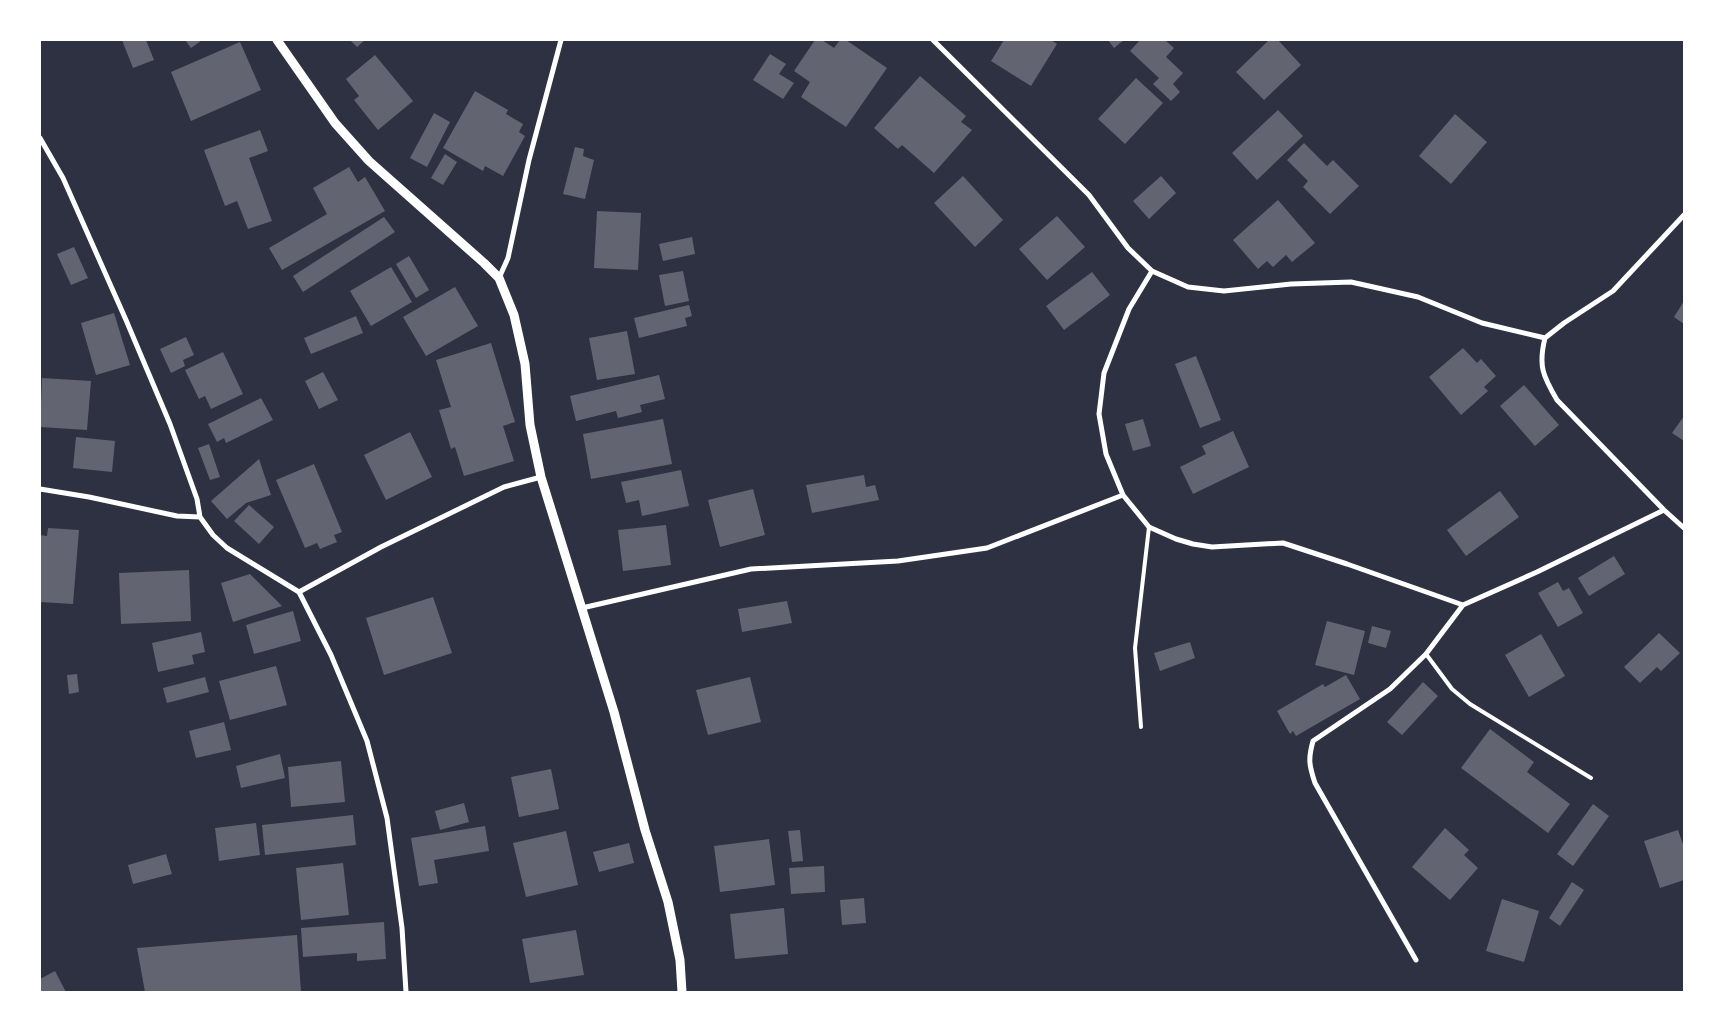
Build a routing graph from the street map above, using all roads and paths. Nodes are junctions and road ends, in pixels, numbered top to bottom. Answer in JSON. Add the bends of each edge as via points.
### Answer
{"nodes":[{"id":1,"x":277,"y":40,"type":"edge"},
{"id":2,"x":561,"y":40,"type":"edge"},
{"id":3,"x":934,"y":40,"type":"edge"},
{"id":4,"x":40,"y":138,"type":"edge"},
{"id":5,"x":1684,"y":215,"type":"edge"},
{"id":6,"x":1152,"y":271,"type":"junction"},
{"id":7,"x":499,"y":278,"type":"junction"},
{"id":8,"x":1545,"y":338,"type":"junction"},
{"id":9,"x":541,"y":477,"type":"junction"},
{"id":10,"x":40,"y":490,"type":"edge"},
{"id":11,"x":1122,"y":495,"type":"junction"},
{"id":12,"x":1664,"y":510,"type":"junction"},
{"id":13,"x":200,"y":517,"type":"junction"},
{"id":14,"x":1149,"y":528,"type":"junction"},
{"id":15,"x":1684,"y":528,"type":"edge"},
{"id":16,"x":299,"y":592,"type":"junction"},
{"id":17,"x":1463,"y":605,"type":"junction"},
{"id":18,"x":582,"y":608,"type":"junction"},
{"id":19,"x":1426,"y":654,"type":"junction"},
{"id":20,"x":1141,"y":728,"type":"dead end"},
{"id":21,"x":1591,"y":778,"type":"dead end"},
{"id":22,"x":1416,"y":960,"type":"dead end"},
{"id":23,"x":406,"y":992,"type":"edge"},
{"id":24,"x":682,"y":992,"type":"edge"}],
"edges":[{"from":1,"to":7,"type":"street","via":[[335,123],[369,161]]},
{"from":2,"to":7,"type":"street","via":[[529,160],[508,258]]},
{"from":3,"to":6,"type":"street","via":[[1089,195],[1128,248]]},
{"from":4,"to":13,"type":"street","via":[[62,178],[163,407],[197,498]]},
{"from":5,"to":8,"type":"street","via":[[1613,291]]},
{"from":6,"to":8,"type":"street","via":[[1188,287],[1224,291],[1352,282],[1418,296],[1482,322]]},
{"from":6,"to":11,"type":"street","via":[[1129,309],[1104,372],[1099,414],[1106,454]]},
{"from":7,"to":9,"type":"street","via":[[514,315]]},
{"from":8,"to":12,"type":"street","via":[[1540,356],[1545,380],[1557,400]]},
{"from":9,"to":16,"type":"street","via":[[504,487],[381,547]]},
{"from":9,"to":18,"type":"street"},
{"from":10,"to":13,"type":"street","via":[[178,516]]},
{"from":11,"to":14,"type":"street"},
{"from":11,"to":18,"type":"street","via":[[987,548],[898,561],[751,569]]},
{"from":12,"to":15,"type":"street"},
{"from":12,"to":17,"type":"street"},
{"from":13,"to":16,"type":"street","via":[[228,548]]},
{"from":14,"to":17,"type":"street","via":[[1176,539],[1212,547],[1283,543]]},
{"from":14,"to":20,"type":"lane","via":[[1135,648]]},
{"from":16,"to":23,"type":"street","via":[[331,655],[367,741],[387,818],[402,928]]},
{"from":17,"to":19,"type":"street"},
{"from":18,"to":24,"type":"street","via":[[668,902],[680,960]]},
{"from":19,"to":21,"type":"lane","via":[[1452,689],[1470,704]]},
{"from":19,"to":22,"type":"street","via":[[1390,689],[1313,741],[1309,764],[1316,783]]}]}
